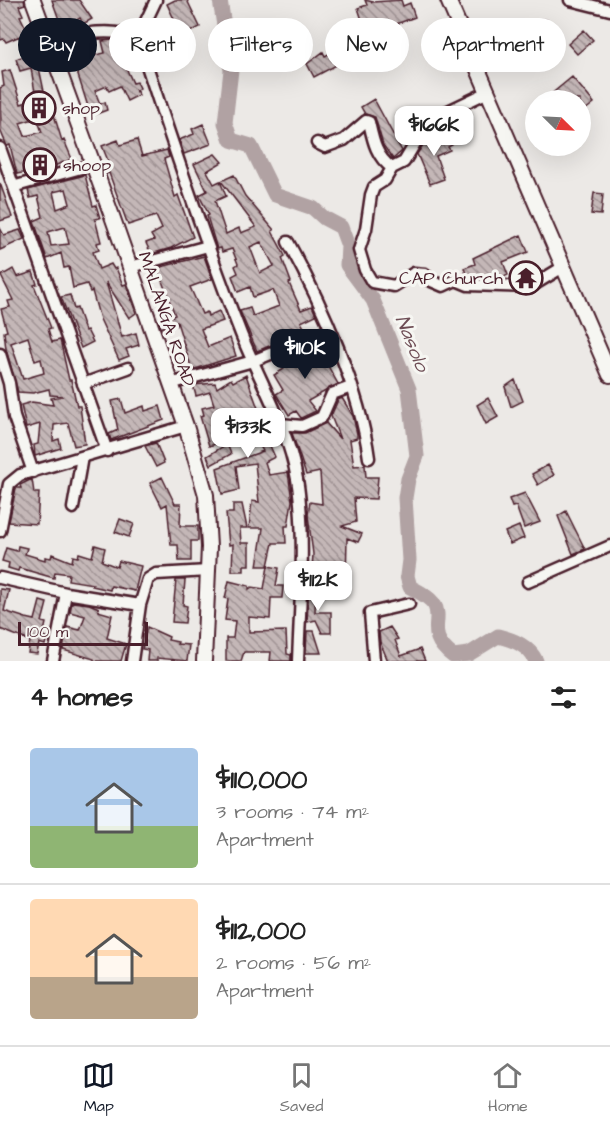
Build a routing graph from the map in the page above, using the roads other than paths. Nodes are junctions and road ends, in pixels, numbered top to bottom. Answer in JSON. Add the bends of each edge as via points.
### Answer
{"nodes":[{"id":1,"x":33,"y":0,"type":"edge"},
{"id":2,"x":156,"y":0,"type":"edge"},
{"id":3,"x":448,"y":0,"type":"edge"},
{"id":4,"x":570,"y":0,"type":"edge"},
{"id":5,"x":610,"y":10,"type":"edge"},
{"id":6,"x":39,"y":18,"type":"edge"},
{"id":7,"x":147,"y":18,"type":"edge"},
{"id":8,"x":59,"y":72,"type":"edge"},
{"id":9,"x":149,"y":72,"type":"edge"},
{"id":10,"x":488,"y":92,"type":"junction"},
{"id":11,"x":317,"y":143,"type":"dead end"},
{"id":12,"x":0,"y":148,"type":"edge"},
{"id":13,"x":92,"y":165,"type":"junction"},
{"id":14,"x":392,"y":168,"type":"junction"},
{"id":15,"x":16,"y":186,"type":"junction"},
{"id":16,"x":288,"y":242,"type":"dead end"},
{"id":17,"x":208,"y":246,"type":"junction"},
{"id":18,"x":130,"y":267,"type":"junction"},
{"id":19,"x":563,"y":267,"type":"junction"},
{"id":20,"x":329,"y":330,"type":"junction"},
{"id":21,"x":0,"y":354,"type":"edge"},
{"id":22,"x":253,"y":361,"type":"junction"},
{"id":23,"x":128,"y":368,"type":"dead end"},
{"id":24,"x":610,"y":375,"type":"edge"},
{"id":25,"x":83,"y":384,"type":"junction"},
{"id":26,"x":170,"y":384,"type":"junction"},
{"id":27,"x":351,"y":387,"type":"junction"},
{"id":28,"x":280,"y":424,"type":"junction"},
{"id":29,"x":186,"y":426,"type":"junction"},
{"id":30,"x":107,"y":451,"type":"junction"},
{"id":31,"x":82,"y":457,"type":"junction"},
{"id":32,"x":369,"y":458,"type":"dead end"},
{"id":33,"x":33,"y":472,"type":"junction"},
{"id":34,"x":73,"y":508,"type":"dead end"},
{"id":35,"x":0,"y":531,"type":"edge"},
{"id":36,"x":610,"y":546,"type":"edge"},
{"id":37,"x":208,"y":571,"type":"junction"},
{"id":38,"x":0,"y":578,"type":"edge"},
{"id":39,"x":528,"y":582,"type":"dead end"},
{"id":40,"x":66,"y":593,"type":"junction"},
{"id":41,"x":409,"y":604,"type":"dead end"},
{"id":42,"x":140,"y":605,"type":"junction"},
{"id":43,"x":53,"y":661,"type":"edge"},
{"id":44,"x":132,"y":661,"type":"edge"},
{"id":45,"x":204,"y":661,"type":"edge"},
{"id":46,"x":298,"y":661,"type":"edge"},
{"id":47,"x":374,"y":661,"type":"edge"}],
"edges":[{"from":1,"to":6,"type":"street","name":"MALANGA ROAD"},
{"from":2,"to":7,"type":"street"},
{"from":3,"to":10,"type":"street"},
{"from":4,"to":5,"type":"street"},
{"from":8,"to":13,"type":"street","name":"MALANGA ROAD"},
{"from":9,"to":17,"type":"street"},
{"from":10,"to":14,"type":"street","via":[[444,114],[420,135],[404,162]]},
{"from":10,"to":19,"type":"street"},
{"from":11,"to":14,"type":"street","via":[[325,147],[344,140],[369,122],[375,147]]},
{"from":12,"to":15,"type":"street"},
{"from":13,"to":15,"type":"street"},
{"from":13,"to":18,"type":"street","name":"MALANGA ROAD"},
{"from":14,"to":19,"type":"street","via":[[370,195],[359,250],[372,282],[394,286],[414,273],[425,274],[443,286],[456,280],[468,285],[530,287]]},
{"from":15,"to":25,"type":"street","via":[[27,230]]},
{"from":16,"to":20,"type":"street"},
{"from":17,"to":18,"type":"street"},
{"from":17,"to":22,"type":"street"},
{"from":18,"to":26,"type":"street","name":"MALANGA ROAD"},
{"from":19,"to":24,"type":"street"},
{"from":20,"to":22,"type":"street"},
{"from":20,"to":27,"type":"street"},
{"from":21,"to":33,"type":"street","via":[[14,417]]},
{"from":22,"to":26,"type":"street"},
{"from":22,"to":28,"type":"street"},
{"from":23,"to":25,"type":"street"},
{"from":25,"to":30,"type":"street"},
{"from":26,"to":29,"type":"street","name":"MALANGA ROAD"},
{"from":27,"to":28,"type":"street","via":[[332,394],[322,417],[302,426]]},
{"from":27,"to":32,"type":"street","via":[[364,424]]},
{"from":28,"to":46,"type":"street","via":[[294,465],[299,496]]},
{"from":29,"to":30,"type":"street"},
{"from":29,"to":37,"type":"street","name":"MALANGA ROAD","via":[[207,495]]},
{"from":30,"to":31,"type":"street"},
{"from":31,"to":33,"type":"street"},
{"from":31,"to":34,"type":"street"},
{"from":33,"to":35,"type":"street","via":[[20,475],[9,484]]},
{"from":36,"to":39,"type":"street"},
{"from":37,"to":42,"type":"street","via":[[152,576],[145,583]]},
{"from":37,"to":45,"type":"street","name":"MALANGA ROAD"},
{"from":38,"to":40,"type":"street"},
{"from":40,"to":42,"type":"street"},
{"from":40,"to":43,"type":"street"},
{"from":41,"to":47,"type":"street","via":[[370,613]]},
{"from":42,"to":44,"type":"street"}]}
